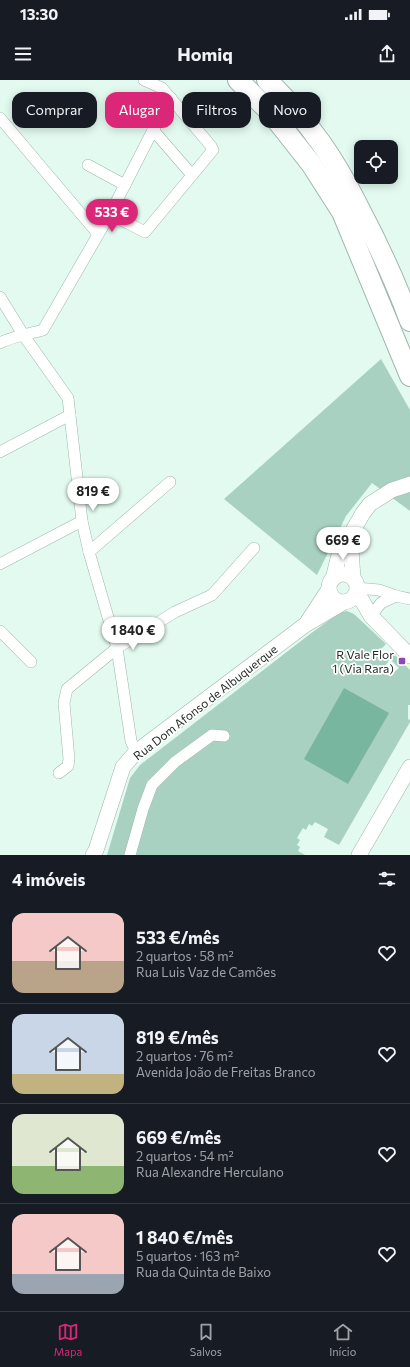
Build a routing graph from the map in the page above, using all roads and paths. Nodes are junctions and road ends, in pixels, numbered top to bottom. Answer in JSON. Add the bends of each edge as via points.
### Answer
{"nodes":[{"id":1,"x":144,"y":80,"type":"edge"},
{"id":2,"x":238,"y":80,"type":"edge"},
{"id":3,"x":267,"y":80,"type":"edge"},
{"id":4,"x":166,"y":92,"type":"edge"},
{"id":5,"x":174,"y":102,"type":"edge"},
{"id":6,"x":0,"y":118,"type":"edge"},
{"id":7,"x":153,"y":130,"type":"joint"},
{"id":8,"x":88,"y":165,"type":"dead end"},
{"id":9,"x":192,"y":175,"type":"junction"},
{"id":10,"x":125,"y":185,"type":"junction"},
{"id":11,"x":110,"y":214,"type":"junction"},
{"id":12,"x":98,"y":234,"type":"junction"},
{"id":13,"x":0,"y":297,"type":"edge"},
{"id":14,"x":410,"y":321,"type":"edge"},
{"id":15,"x":24,"y":336,"type":"junction"},
{"id":16,"x":0,"y":343,"type":"edge"},
{"id":17,"x":410,"y":376,"type":"edge"},
{"id":18,"x":70,"y":415,"type":"junction"},
{"id":19,"x":0,"y":452,"type":"edge"},
{"id":20,"x":170,"y":482,"type":"dead end"},
{"id":21,"x":410,"y":484,"type":"edge"},
{"id":22,"x":82,"y":521,"type":"junction"},
{"id":23,"x":350,"y":536,"type":"junction"},
{"id":24,"x":254,"y":548,"type":"dead end"},
{"id":25,"x":89,"y":552,"type":"junction"},
{"id":26,"x":0,"y":564,"type":"edge"},
{"id":27,"x":331,"y":584,"type":"junction"},
{"id":28,"x":352,"y":592,"type":"junction"},
{"id":29,"x":396,"y":596,"type":"junction"},
{"id":30,"x":410,"y":599,"type":"edge"},
{"id":31,"x":371,"y":616,"type":"junction"},
{"id":32,"x":305,"y":625,"type":"junction"},
{"id":33,"x":0,"y":631,"type":"edge"},
{"id":34,"x":116,"y":648,"type":"junction"},
{"id":35,"x":410,"y":656,"type":"edge"},
{"id":36,"x":30,"y":662,"type":"dead end"},
{"id":37,"x":224,"y":736,"type":"dead end"},
{"id":38,"x":136,"y":752,"type":"junction"},
{"id":39,"x":410,"y":767,"type":"edge"},
{"id":40,"x":59,"y":773,"type":"dead end"},
{"id":41,"x":93,"y":855,"type":"edge"},
{"id":42,"x":130,"y":855,"type":"edge"},
{"id":43,"x":359,"y":855,"type":"edge"}],
"edges":[{"from":1,"to":4,"type":"street"},
{"from":2,"to":17,"type":"highway","via":[[271,113],[312,165],[342,212]]},
{"from":3,"to":14,"type":"highway","via":[[316,135],[345,180],[372,232]]},
{"from":5,"to":9,"type":"street","via":[[213,150]]},
{"from":6,"to":12,"type":"street"},
{"from":7,"to":9,"type":"street"},
{"from":7,"to":10,"type":"street"},
{"from":8,"to":10,"type":"street"},
{"from":9,"to":11,"type":"street","via":[[145,232]]},
{"from":10,"to":11,"type":"street"},
{"from":11,"to":12,"type":"street"},
{"from":12,"to":15,"type":"street","via":[[43,330]]},
{"from":13,"to":15,"type":"street"},
{"from":15,"to":16,"type":"street","via":[[8,338]]},
{"from":15,"to":18,"type":"street","via":[[68,398]]},
{"from":18,"to":19,"type":"street"},
{"from":18,"to":22,"type":"street"},
{"from":20,"to":25,"type":"street"},
{"from":21,"to":23,"type":"main road","via":[[392,490],[370,504]]},
{"from":22,"to":25,"type":"street"},
{"from":22,"to":26,"type":"street"},
{"from":23,"to":27,"type":"main road","via":[[339,556]]},
{"from":23,"to":28,"type":"main road"},
{"from":24,"to":34,"type":"street","via":[[212,595],[175,612]]},
{"from":25,"to":34,"type":"street"},
{"from":27,"to":28,"type":"main road","via":[[341,575],[349,576]]},
{"from":27,"to":28,"type":"main road","via":[[332,597],[340,602]]},
{"from":27,"to":32,"type":"main road","name":"Rua Dom Afonso de Albuquerque"},
{"from":28,"to":29,"type":"street","via":[[379,590]]},
{"from":28,"to":31,"type":"main road"},
{"from":28,"to":32,"type":"main road","name":"Rua Dom Afonso de Albuquerque"},
{"from":29,"to":30,"type":"street"},
{"from":29,"to":31,"type":"street","via":[[381,603]]},
{"from":31,"to":35,"type":"main road"},
{"from":32,"to":38,"type":"main road","name":"Rua Dom Afonso de Albuquerque"},
{"from":33,"to":36,"type":"street"},
{"from":34,"to":38,"type":"street","via":[[131,741]]},
{"from":34,"to":40,"type":"street","via":[[68,689],[64,703],[70,759],[68,766]]},
{"from":37,"to":42,"type":"street","via":[[212,735],[174,762],[152,785]]},
{"from":38,"to":41,"type":"main road","name":"Rua Dom Afonso de Albuquerque","via":[[123,767]]},
{"from":39,"to":43,"type":"main road"}]}
